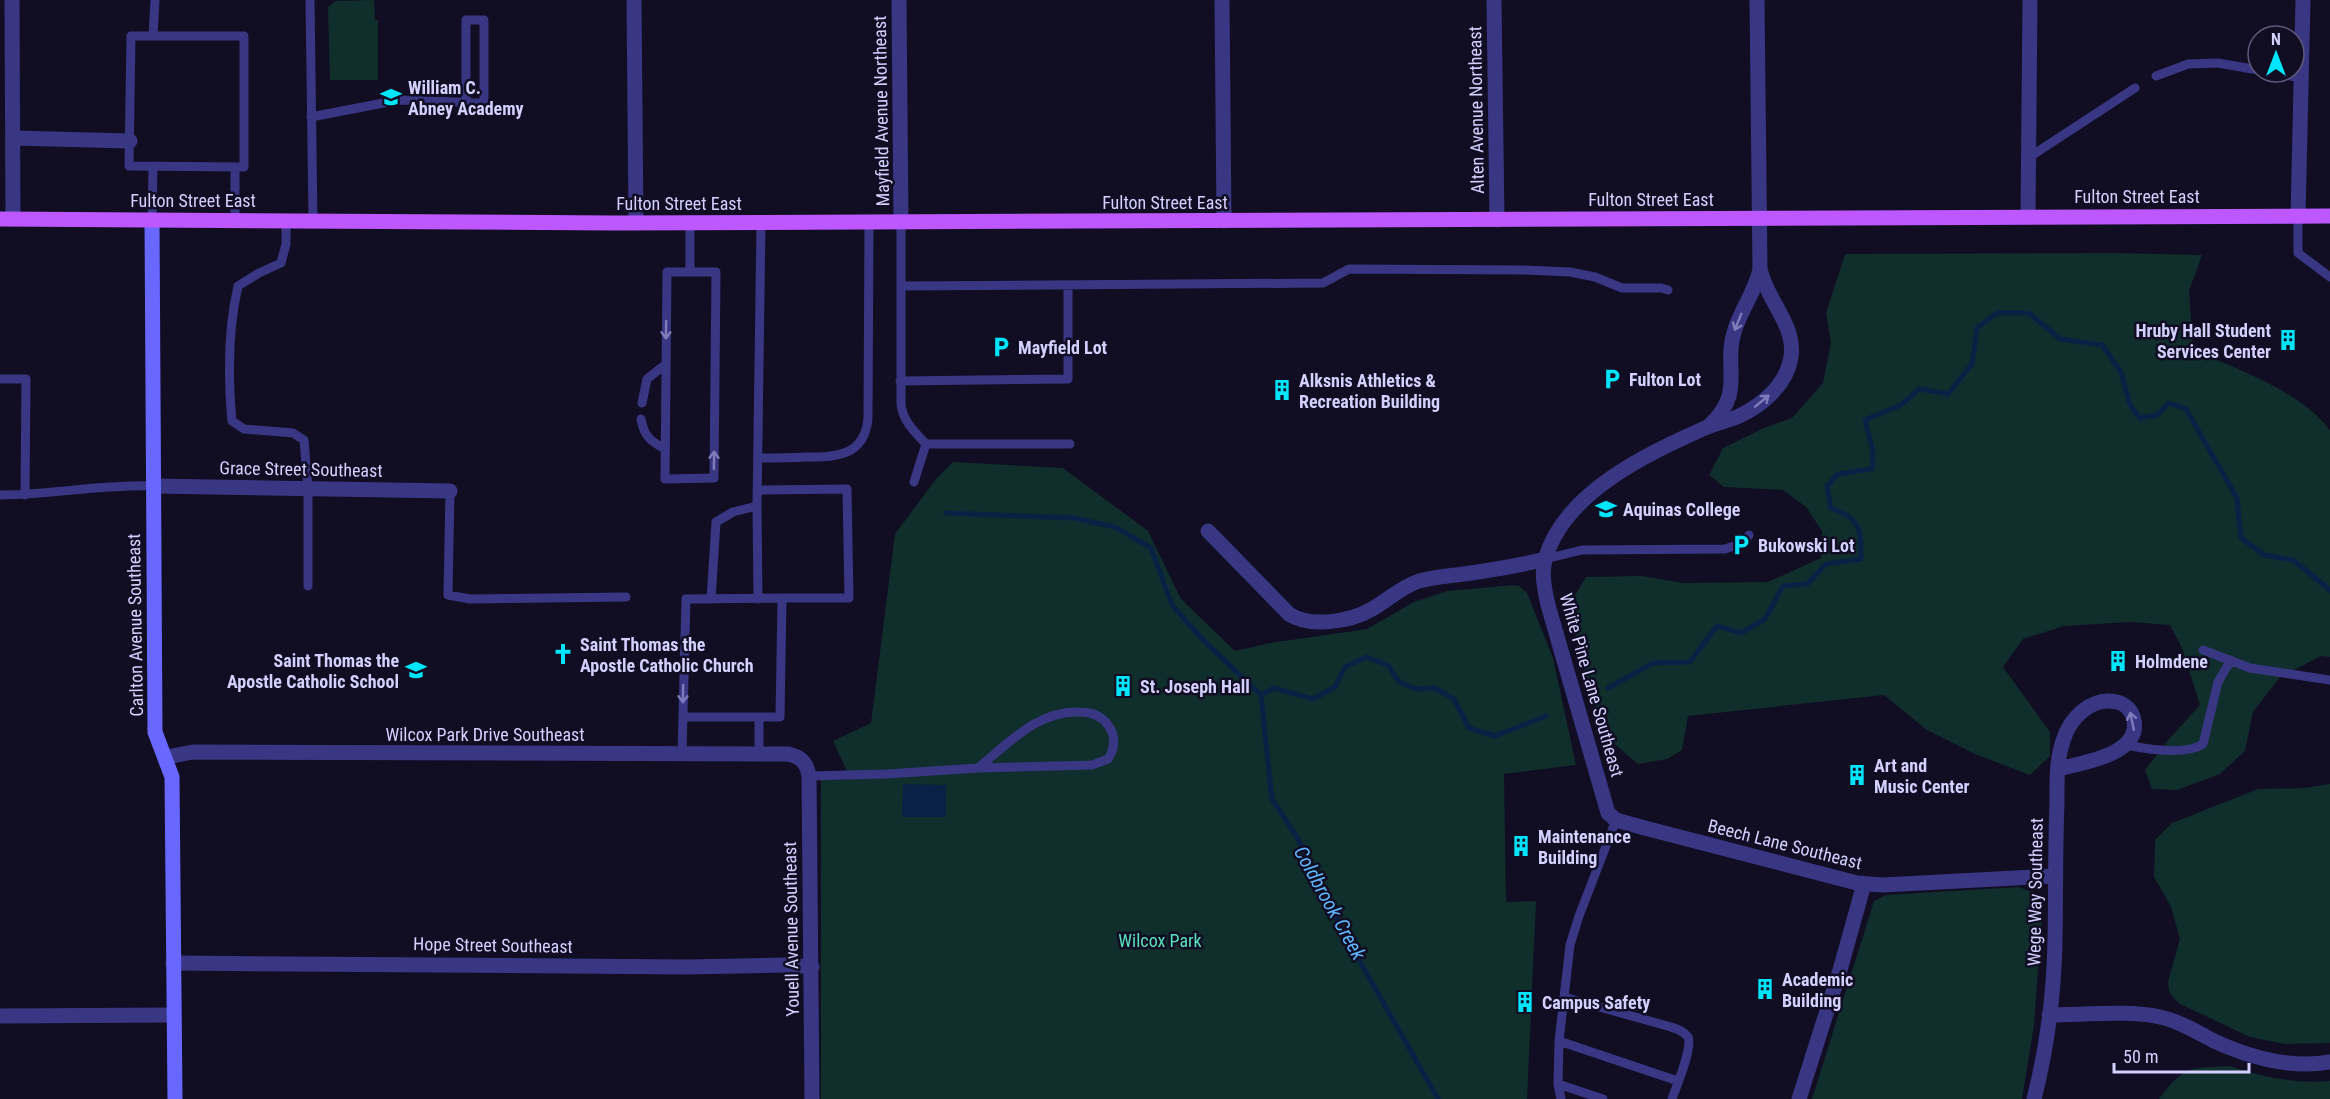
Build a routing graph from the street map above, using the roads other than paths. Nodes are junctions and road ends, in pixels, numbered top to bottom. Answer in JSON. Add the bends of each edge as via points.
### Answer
{"nodes":[{"id":1,"x":12,"y":0,"type":"edge"},
{"id":2,"x":155,"y":0,"type":"edge"},
{"id":3,"x":310,"y":0,"type":"edge"},
{"id":4,"x":634,"y":0,"type":"edge"},
{"id":5,"x":899,"y":0,"type":"edge"},
{"id":6,"x":1222,"y":0,"type":"edge"},
{"id":7,"x":1494,"y":0,"type":"edge"},
{"id":8,"x":1757,"y":0,"type":"edge"},
{"id":9,"x":2030,"y":0,"type":"edge"},
{"id":10,"x":2303,"y":0,"type":"edge"},
{"id":11,"x":2302,"y":24,"type":"edge"},
{"id":12,"x":153,"y":36,"type":"junction"},
{"id":13,"x":2246,"y":68,"type":"edge"},
{"id":14,"x":2156,"y":76,"type":"dead end"},
{"id":15,"x":2301,"y":84,"type":"edge"},
{"id":16,"x":2135,"y":88,"type":"dead end"},
{"id":17,"x":466,"y":103,"type":"junction"},
{"id":18,"x":311,"y":117,"type":"junction"},
{"id":19,"x":6,"y":122,"type":"edge"},
{"id":20,"x":13,"y":138,"type":"junction"},
{"id":21,"x":130,"y":141,"type":"junction"},
{"id":22,"x":2028,"y":158,"type":"junction"},
{"id":23,"x":153,"y":166,"type":"junction"},
{"id":24,"x":235,"y":167,"type":"junction"},
{"id":25,"x":2028,"y":216,"type":"junction"},
{"id":26,"x":2298,"y":216,"type":"junction"},
{"id":27,"x":2330,"y":216,"type":"edge"},
{"id":28,"x":1760,"y":218,"type":"junction"},
{"id":29,"x":7,"y":219,"type":"edge"},
{"id":30,"x":152,"y":219,"type":"junction"},
{"id":31,"x":1497,"y":219,"type":"junction"},
{"id":32,"x":235,"y":220,"type":"junction"},
{"id":33,"x":286,"y":220,"type":"junction"},
{"id":34,"x":313,"y":221,"type":"junction"},
{"id":35,"x":1224,"y":221,"type":"junction"},
{"id":36,"x":636,"y":222,"type":"junction"},
{"id":37,"x":690,"y":222,"type":"junction"},
{"id":38,"x":761,"y":222,"type":"junction"},
{"id":39,"x":869,"y":222,"type":"junction"},
{"id":40,"x":901,"y":222,"type":"junction"},
{"id":41,"x":1760,"y":268,"type":"junction"},
{"id":42,"x":690,"y":272,"type":"junction"},
{"id":43,"x":2330,"y":277,"type":"edge"},
{"id":44,"x":1068,"y":285,"type":"junction"},
{"id":45,"x":901,"y":286,"type":"junction"},
{"id":46,"x":1668,"y":290,"type":"dead end"},
{"id":47,"x":666,"y":364,"type":"junction"},
{"id":48,"x":0,"y":379,"type":"edge"},
{"id":49,"x":900,"y":381,"type":"junction"},
{"id":50,"x":642,"y":403,"type":"dead end"},
{"id":51,"x":641,"y":419,"type":"dead end"},
{"id":52,"x":1709,"y":426,"type":"junction"},
{"id":53,"x":926,"y":444,"type":"junction"},
{"id":54,"x":1071,"y":444,"type":"dead end"},
{"id":55,"x":665,"y":449,"type":"junction"},
{"id":56,"x":758,"y":458,"type":"junction"},
{"id":57,"x":914,"y":482,"type":"dead end"},
{"id":58,"x":153,"y":486,"type":"junction"},
{"id":59,"x":308,"y":489,"type":"junction"},
{"id":60,"x":757,"y":490,"type":"junction"},
{"id":61,"x":450,"y":491,"type":"joint"},
{"id":62,"x":0,"y":495,"type":"edge"},
{"id":63,"x":25,"y":495,"type":"junction"},
{"id":64,"x":757,"y":506,"type":"junction"},
{"id":65,"x":1208,"y":531,"type":"dead end"},
{"id":66,"x":1749,"y":534,"type":"dead end"},
{"id":67,"x":1545,"y":559,"type":"junction"},
{"id":68,"x":308,"y":586,"type":"dead end"},
{"id":69,"x":626,"y":597,"type":"dead end"},
{"id":70,"x":758,"y":598,"type":"junction"},
{"id":71,"x":782,"y":598,"type":"junction"},
{"id":72,"x":711,"y":599,"type":"junction"},
{"id":73,"x":2203,"y":650,"type":"dead end"},
{"id":74,"x":2230,"y":660,"type":"junction"},
{"id":75,"x":2330,"y":680,"type":"edge"},
{"id":76,"x":683,"y":717,"type":"junction"},
{"id":77,"x":759,"y":717,"type":"junction"},
{"id":78,"x":2126,"y":746,"type":"junction"},
{"id":79,"x":682,"y":754,"type":"junction"},
{"id":80,"x":759,"y":754,"type":"junction"},
{"id":81,"x":166,"y":757,"type":"junction"},
{"id":82,"x":803,"y":760,"type":"joint"},
{"id":83,"x":978,"y":768,"type":"junction"},
{"id":84,"x":2058,"y":769,"type":"junction"},
{"id":85,"x":809,"y":776,"type":"junction"},
{"id":86,"x":1616,"y":820,"type":"junction"},
{"id":87,"x":2055,"y":876,"type":"junction"},
{"id":88,"x":1864,"y":884,"type":"junction"},
{"id":89,"x":173,"y":963,"type":"junction"},
{"id":90,"x":812,"y":967,"type":"junction"},
{"id":91,"x":1564,"y":997,"type":"junction"},
{"id":92,"x":173,"y":1015,"type":"junction"},
{"id":93,"x":2049,"y":1015,"type":"junction"},
{"id":94,"x":0,"y":1016,"type":"edge"},
{"id":95,"x":1559,"y":1041,"type":"junction"},
{"id":96,"x":2330,"y":1062,"type":"edge"},
{"id":97,"x":1678,"y":1081,"type":"junction"},
{"id":98,"x":1558,"y":1084,"type":"junction"},
{"id":99,"x":175,"y":1099,"type":"edge"},
{"id":100,"x":812,"y":1099,"type":"edge"},
{"id":101,"x":1561,"y":1099,"type":"edge"},
{"id":102,"x":1603,"y":1099,"type":"edge"},
{"id":103,"x":1672,"y":1099,"type":"edge"},
{"id":104,"x":1799,"y":1099,"type":"edge"},
{"id":105,"x":2034,"y":1099,"type":"edge"}],
"edges":[{"from":1,"to":19,"type":"street"},
{"from":2,"to":12,"type":"lane"},
{"from":3,"to":18,"type":"lane"},
{"from":4,"to":36,"type":"street"},
{"from":5,"to":40,"type":"street","name":"Mayfield Avenue Northeast"},
{"from":6,"to":35,"type":"street"},
{"from":7,"to":31,"type":"street","name":"Alten Avenue Northeast"},
{"from":8,"to":28,"type":"street","name":"White Pine Lane Southeast"},
{"from":9,"to":22,"type":"street"},
{"from":10,"to":11,"type":"street"},
{"from":12,"to":21,"type":"lane","via":[[131,36]]},
{"from":12,"to":24,"type":"lane","via":[[244,36],[244,167]]},
{"from":13,"to":14,"type":"lane","via":[[2218,63],[2188,64]]},
{"from":15,"to":26,"type":"street"},
{"from":16,"to":22,"type":"lane"},
{"from":17,"to":17,"type":"lane","via":[[466,20],[484,20],[484,103]]},
{"from":17,"to":18,"type":"lane","via":[[399,100]]},
{"from":18,"to":34,"type":"lane"},
{"from":19,"to":20,"type":"street"},
{"from":20,"to":21,"type":"street"},
{"from":20,"to":29,"type":"street"},
{"from":21,"to":23,"type":"lane","via":[[129,166]]},
{"from":22,"to":25,"type":"street"},
{"from":23,"to":24,"type":"lane"},
{"from":23,"to":30,"type":"lane"},
{"from":24,"to":32,"type":"lane"},
{"from":25,"to":26,"type":"main road","name":"Fulton Street East"},
{"from":25,"to":28,"type":"main road","name":"Fulton Street East"},
{"from":26,"to":27,"type":"main road","name":"Fulton Street East"},
{"from":26,"to":43,"type":"lane","via":[[2298,253]]},
{"from":28,"to":31,"type":"main road","name":"Fulton Street East"},
{"from":28,"to":41,"type":"street","name":"White Pine Lane Southeast"},
{"from":29,"to":30,"type":"main road","name":"Fulton Street East"},
{"from":30,"to":32,"type":"main road","name":"Fulton Street East"},
{"from":30,"to":58,"type":"street","name":"Carlton Avenue Southeast"},
{"from":31,"to":35,"type":"main road","name":"Fulton Street East"},
{"from":32,"to":33,"type":"main road","name":"Fulton Street East"},
{"from":33,"to":34,"type":"main road","name":"Fulton Street East"},
{"from":33,"to":59,"type":"lane","via":[[281,263],[238,286],[233,309],[230,398],[232,421],[244,429],[293,433],[304,440]]},
{"from":34,"to":36,"type":"main road","name":"Fulton Street East"},
{"from":35,"to":40,"type":"main road","name":"Fulton Street East"},
{"from":36,"to":37,"type":"main road","name":"Fulton Street East"},
{"from":37,"to":38,"type":"main road","name":"Fulton Street East"},
{"from":37,"to":42,"type":"lane"},
{"from":38,"to":39,"type":"main road","name":"Fulton Street East"},
{"from":38,"to":56,"type":"lane"},
{"from":39,"to":40,"type":"main road","name":"Fulton Street East"},
{"from":39,"to":56,"type":"lane","via":[[865,433],[857,446],[836,456]]},
{"from":40,"to":45,"type":"lane"},
{"from":41,"to":52,"type":"street","name":"White Pine Lane Southeast","one_way":true,"via":[[1733,336],[1729,398]]},
{"from":52,"to":41,"type":"street","name":"White Pine Lane Southeast","one_way":true,"via":[[1740,416],[1757,405],[1775,390],[1790,363],[1788,331]]},
{"from":42,"to":47,"type":"lane","one_way":true,"via":[[666,272]]},
{"from":55,"to":42,"type":"lane","one_way":true,"via":[[664,479],[714,478],[716,272]]},
{"from":44,"to":45,"type":"lane"},
{"from":44,"to":46,"type":"lane","via":[[1323,283],[1349,269],[1523,270],[1581,274],[1622,288]]},
{"from":44,"to":49,"type":"lane","via":[[1068,379]]},
{"from":45,"to":49,"type":"lane"},
{"from":47,"to":50,"type":"lane","via":[[647,379]]},
{"from":47,"to":55,"type":"lane"},
{"from":48,"to":63,"type":"lane","via":[[26,379]]},
{"from":49,"to":53,"type":"lane","via":[[902,412]]},
{"from":51,"to":55,"type":"lane","via":[[650,441]]},
{"from":52,"to":67,"type":"street","name":"White Pine Lane Southeast","via":[[1651,455],[1599,488],[1567,516]]},
{"from":53,"to":54,"type":"lane"},
{"from":53,"to":57,"type":"lane"},
{"from":56,"to":60,"type":"lane"},
{"from":58,"to":59,"type":"street","name":"Grace Street Southeast"},
{"from":58,"to":63,"type":"lane"},
{"from":58,"to":81,"type":"street","name":"Carlton Avenue Southeast","via":[[155,732]]},
{"from":59,"to":61,"type":"street","name":"Grace Street Southeast"},
{"from":59,"to":68,"type":"lane"},
{"from":60,"to":64,"type":"lane"},
{"from":60,"to":71,"type":"lane","via":[[847,489],[849,598]]},
{"from":61,"to":69,"type":"lane","via":[[448,595],[471,599]]},
{"from":62,"to":63,"type":"lane"},
{"from":64,"to":70,"type":"lane"},
{"from":64,"to":72,"type":"lane","via":[[733,512],[716,522]]},
{"from":65,"to":67,"type":"street","via":[[1289,614],[1307,621],[1354,616],[1421,581]]},
{"from":66,"to":67,"type":"lane","via":[[1743,543],[1725,549],[1581,550]]},
{"from":67,"to":86,"type":"street","name":"White Pine Lane Southeast","via":[[1548,605],[1606,807]]},
{"from":70,"to":71,"type":"lane"},
{"from":70,"to":72,"type":"lane"},
{"from":71,"to":77,"type":"lane","via":[[780,717]]},
{"from":72,"to":76,"type":"lane","one_way":true,"via":[[686,599]]},
{"from":73,"to":74,"type":"lane"},
{"from":74,"to":75,"type":"lane","via":[[2250,668]]},
{"from":74,"to":78,"type":"lane","via":[[2218,682],[2203,744],[2186,750]]},
{"from":76,"to":77,"type":"lane"},
{"from":76,"to":79,"type":"lane"},
{"from":77,"to":80,"type":"lane"},
{"from":78,"to":84,"type":"street","via":[[2103,757]]},
{"from":78,"to":84,"type":"street","name":"Wege Way Southeast","one_way":true,"via":[[2134,732],[2130,711],[2118,702],[2097,703],[2077,716],[2068,728]]},
{"from":79,"to":80,"type":"street","name":"Wilcox Park Drive Southeast"},
{"from":79,"to":81,"type":"street","name":"Wilcox Park Drive Southeast","via":[[193,752]]},
{"from":80,"to":82,"type":"street","name":"Wilcox Park Drive Southeast","via":[[787,754]]},
{"from":81,"to":89,"type":"street","name":"Carlton Avenue Southeast","via":[[172,777]]},
{"from":82,"to":85,"type":"street","name":"Youell Avenue Southeast"},
{"from":83,"to":83,"type":"lane","via":[[1092,765],[1108,759],[1113,736],[1108,724],[1095,714],[1055,714],[1036,722]]},
{"from":83,"to":85,"type":"lane"},
{"from":84,"to":87,"type":"street","name":"Wege Way Southeast"},
{"from":85,"to":90,"type":"street","name":"Youell Avenue Southeast"},
{"from":86,"to":88,"type":"street","name":"Beech Lane Southeast"},
{"from":86,"to":91,"type":"lane","via":[[1573,933]]},
{"from":87,"to":88,"type":"street","name":"Beech Lane Southeast"},
{"from":87,"to":93,"type":"street","name":"Wege Way Southeast"},
{"from":88,"to":104,"type":"street"},
{"from":89,"to":90,"type":"street","name":"Hope Street Southeast"},
{"from":89,"to":92,"type":"street","name":"Carlton Avenue Southeast"},
{"from":90,"to":100,"type":"street","name":"Youell Avenue Southeast"},
{"from":91,"to":95,"type":"lane"},
{"from":91,"to":97,"type":"lane","via":[[1683,1032],[1689,1044]]},
{"from":92,"to":94,"type":"street"},
{"from":92,"to":99,"type":"street","name":"Carlton Avenue Southeast"},
{"from":93,"to":96,"type":"street","via":[[2159,1017],[2259,1058],[2305,1064]]},
{"from":93,"to":105,"type":"street","name":"Wege Way Southeast"},
{"from":95,"to":97,"type":"lane"},
{"from":95,"to":98,"type":"lane"},
{"from":97,"to":103,"type":"lane"},
{"from":98,"to":101,"type":"lane"},
{"from":98,"to":102,"type":"lane"}]}
